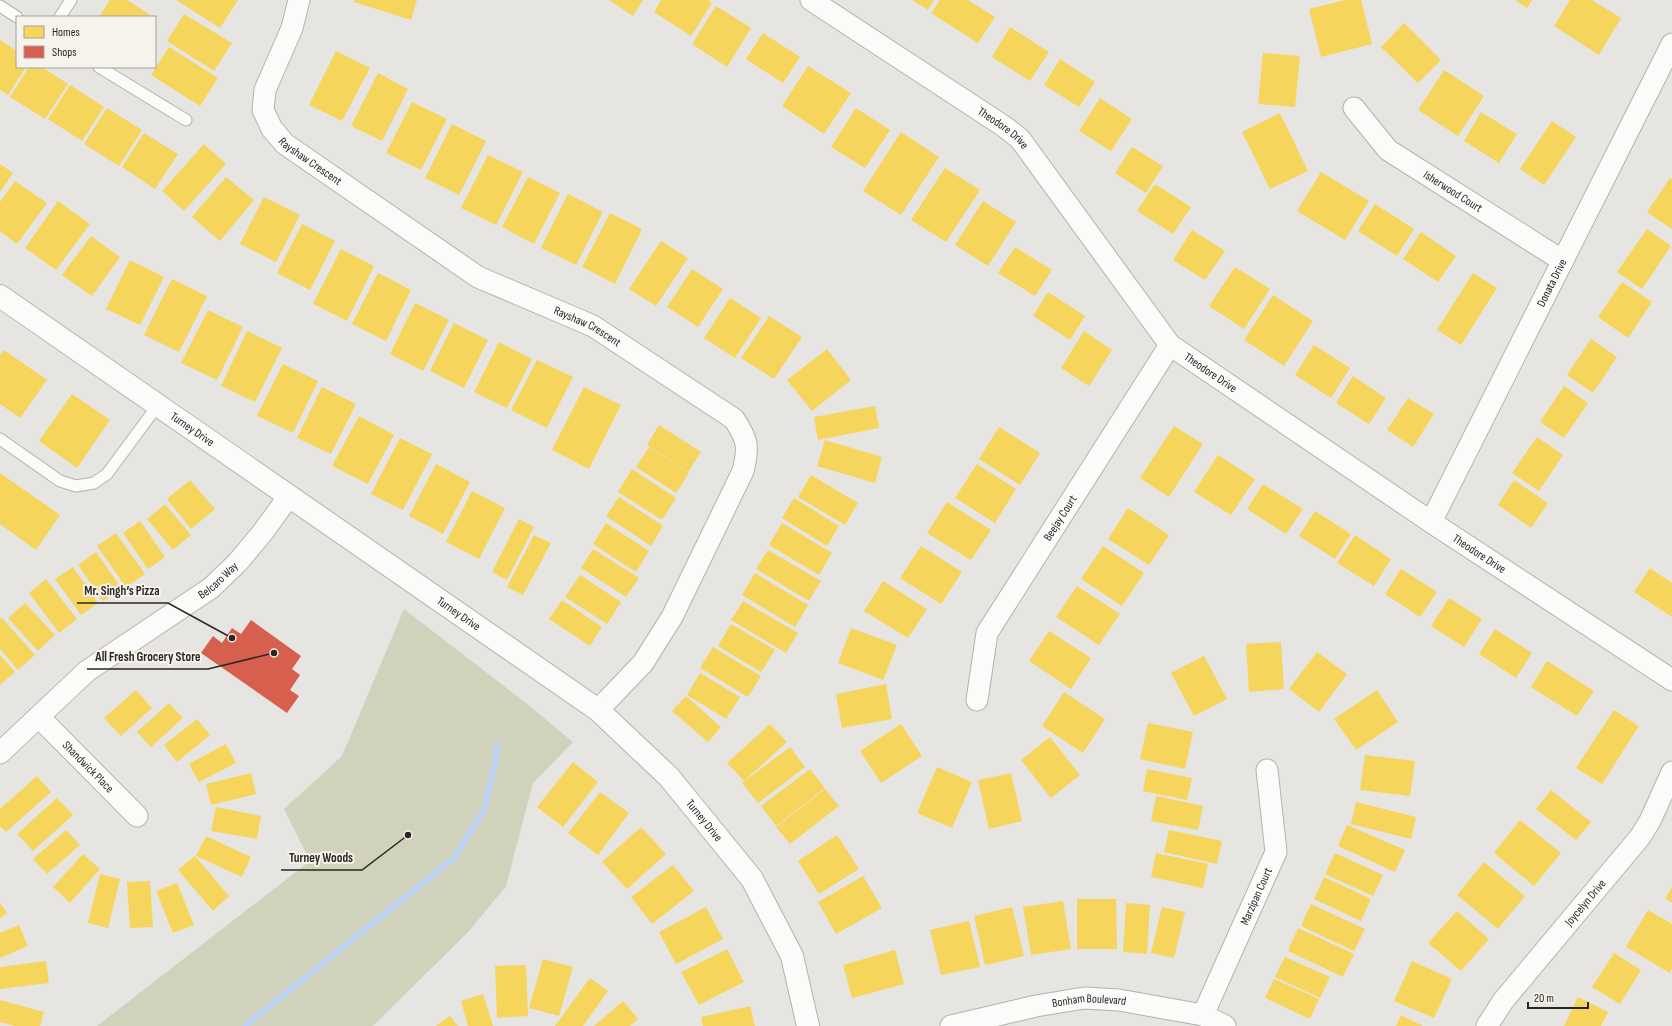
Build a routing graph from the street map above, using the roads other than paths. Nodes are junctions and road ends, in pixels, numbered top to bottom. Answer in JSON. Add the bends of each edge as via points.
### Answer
{"nodes":[{"id":1,"x":71,"y":0,"type":"edge"},
{"id":2,"x":299,"y":0,"type":"edge"},
{"id":3,"x":811,"y":0,"type":"edge"},
{"id":4,"x":0,"y":6,"type":"edge"},
{"id":5,"x":16,"y":16,"type":"edge"},
{"id":6,"x":61,"y":16,"type":"edge"},
{"id":7,"x":1672,"y":44,"type":"edge"},
{"id":8,"x":101,"y":68,"type":"edge"},
{"id":9,"x":1354,"y":108,"type":"dead end"},
{"id":10,"x":186,"y":120,"type":"dead end"},
{"id":11,"x":1563,"y":261,"type":"junction"},
{"id":12,"x":0,"y":296,"type":"edge"},
{"id":13,"x":1170,"y":345,"type":"junction"},
{"id":14,"x":158,"y":405,"type":"junction"},
{"id":15,"x":0,"y":439,"type":"edge"},
{"id":16,"x":289,"y":496,"type":"junction"},
{"id":17,"x":1430,"y":522,"type":"junction"},
{"id":18,"x":1672,"y":680,"type":"edge"},
{"id":19,"x":977,"y":700,"type":"dead end"},
{"id":20,"x":598,"y":710,"type":"junction"},
{"id":21,"x":39,"y":717,"type":"junction"},
{"id":22,"x":0,"y":753,"type":"edge"},
{"id":23,"x":1267,"y":770,"type":"dead end"},
{"id":24,"x":1672,"y":772,"type":"edge"},
{"id":25,"x":136,"y":816,"type":"dead end"},
{"id":26,"x":1203,"y":1015,"type":"junction"},
{"id":27,"x":808,"y":1026,"type":"edge"},
{"id":28,"x":951,"y":1026,"type":"edge"},
{"id":29,"x":1225,"y":1026,"type":"edge"},
{"id":30,"x":1487,"y":1026,"type":"edge"}],
"edges":[{"from":1,"to":6,"type":"lane"},
{"from":2,"to":20,"type":"street","name":"Rayshaw Crescent","via":[[292,28],[265,90],[263,110],[272,129],[286,144],[478,278],[593,326],[734,419],[744,434],[748,452],[743,471],[672,616],[643,663]]},
{"from":3,"to":13,"type":"street","name":"Theodore Drive","via":[[1020,139]]},
{"from":4,"to":5,"type":"lane"},
{"from":7,"to":11,"type":"street","name":"Donata Drive"},
{"from":8,"to":10,"type":"lane"},
{"from":9,"to":11,"type":"street","name":"Isherwood Court","via":[[1388,150]]},
{"from":11,"to":17,"type":"street","name":"Donata Drive"},
{"from":12,"to":14,"type":"street","name":"Turney Drive"},
{"from":13,"to":17,"type":"street","name":"Theodore Drive"},
{"from":13,"to":19,"type":"street","name":"Beejay Court","via":[[987,632]]},
{"from":14,"to":15,"type":"lane","via":[[107,474],[94,483],[76,486],[60,481]]},
{"from":14,"to":16,"type":"street","name":"Turney Drive"},
{"from":16,"to":20,"type":"street","name":"Turney Drive"},
{"from":16,"to":21,"type":"street","name":"Belcaro Way","via":[[238,562],[211,588],[87,671]]},
{"from":17,"to":18,"type":"street","name":"Theodore Drive"},
{"from":20,"to":27,"type":"street","name":"Turney Drive","via":[[669,777],[752,879],[792,956]]},
{"from":21,"to":22,"type":"street","name":"Belcaro Way"},
{"from":21,"to":25,"type":"street","name":"Shandwick Place"},
{"from":23,"to":26,"type":"street","name":"Marzipan Court","via":[[1276,852]]},
{"from":24,"to":30,"type":"street","name":"Joycelyn Drive","via":[[1640,837],[1503,1001]]},
{"from":26,"to":28,"type":"street","name":"Bonham Boulevard","via":[[1119,1000],[1084,998],[1036,1006]]},
{"from":26,"to":29,"type":"street","name":"Bonham Boulevard"}]}
